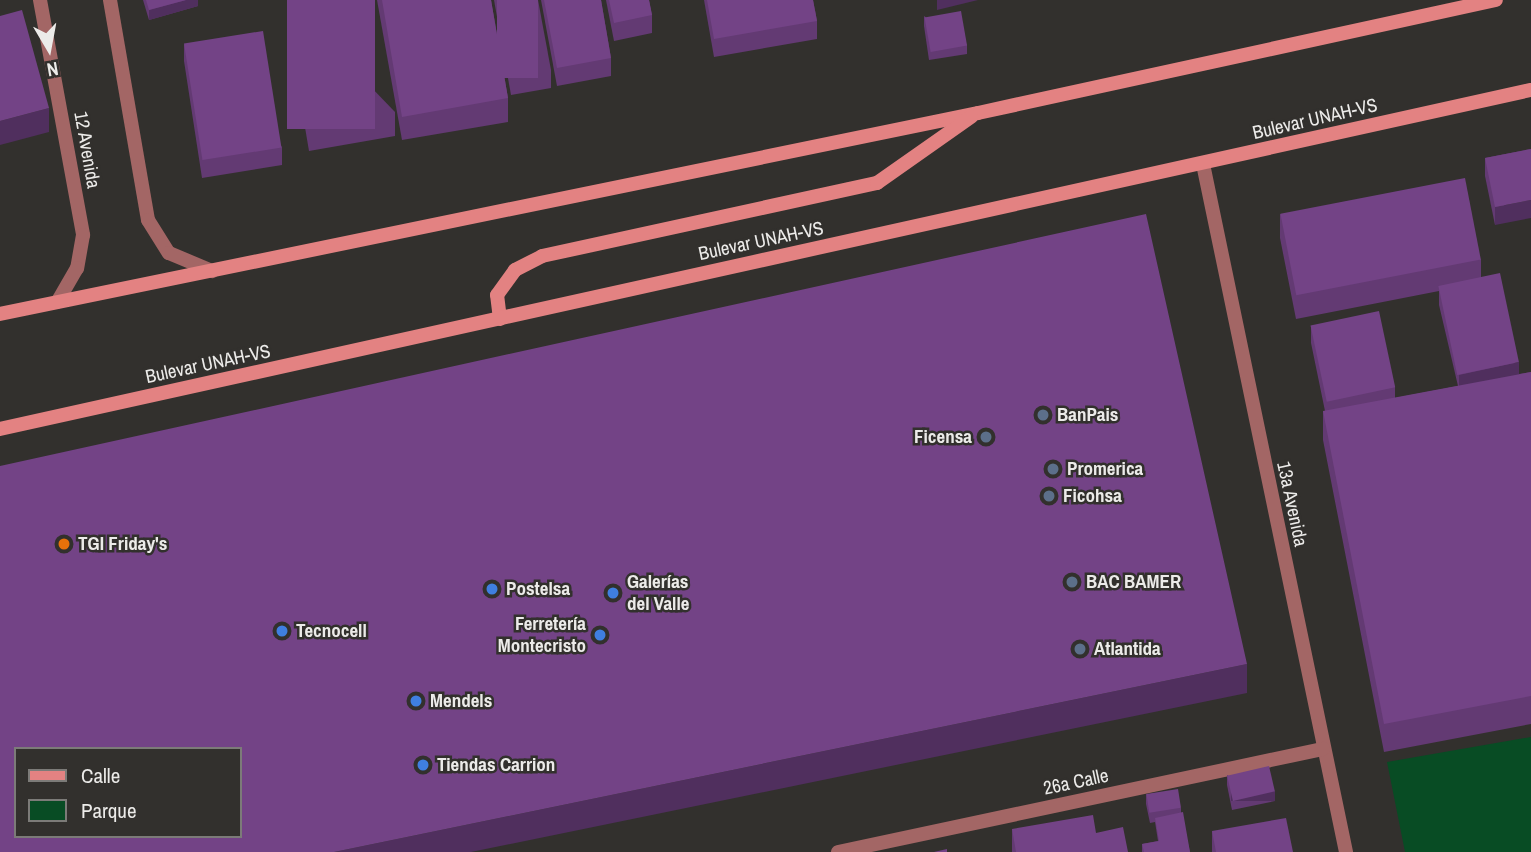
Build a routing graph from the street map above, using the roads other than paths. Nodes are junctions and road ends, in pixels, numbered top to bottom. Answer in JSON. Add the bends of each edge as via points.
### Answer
{"nodes":[{"id":1,"x":40,"y":0,"type":"edge"},
{"id":2,"x":110,"y":0,"type":"edge"},
{"id":3,"x":1496,"y":0,"type":"edge"},
{"id":4,"x":1531,"y":90,"type":"edge"},
{"id":5,"x":978,"y":113,"type":"junction"},
{"id":6,"x":1203,"y":164,"type":"junction"},
{"id":7,"x":212,"y":271,"type":"junction"},
{"id":8,"x":57,"y":302,"type":"junction"},
{"id":9,"x":0,"y":314,"type":"edge"},
{"id":10,"x":500,"y":318,"type":"junction"},
{"id":11,"x":0,"y":429,"type":"edge"},
{"id":12,"x":1323,"y":750,"type":"junction"},
{"id":13,"x":838,"y":852,"type":"edge"},
{"id":14,"x":1346,"y":852,"type":"edge"}],
"edges":[{"from":1,"to":8,"type":"street","name":"12 Avenida","via":[[83,235],[77,268]]},
{"from":2,"to":7,"type":"street","via":[[148,220],[169,253]]},
{"from":3,"to":5,"type":"main road"},
{"from":4,"to":6,"type":"main road","name":"Bulevar UNAH-VS"},
{"from":5,"to":7,"type":"main road"},
{"from":5,"to":10,"type":"main road","via":[[877,183],[542,256],[515,270],[497,295]]},
{"from":6,"to":10,"type":"main road","name":"Bulevar UNAH-VS"},
{"from":6,"to":12,"type":"street","name":"13a Avenida"},
{"from":7,"to":8,"type":"main road"},
{"from":8,"to":9,"type":"main road"},
{"from":10,"to":11,"type":"main road","name":"Bulevar UNAH-VS"},
{"from":12,"to":13,"type":"street","name":"26a Calle"},
{"from":12,"to":14,"type":"street","name":"13a Avenida"}]}
